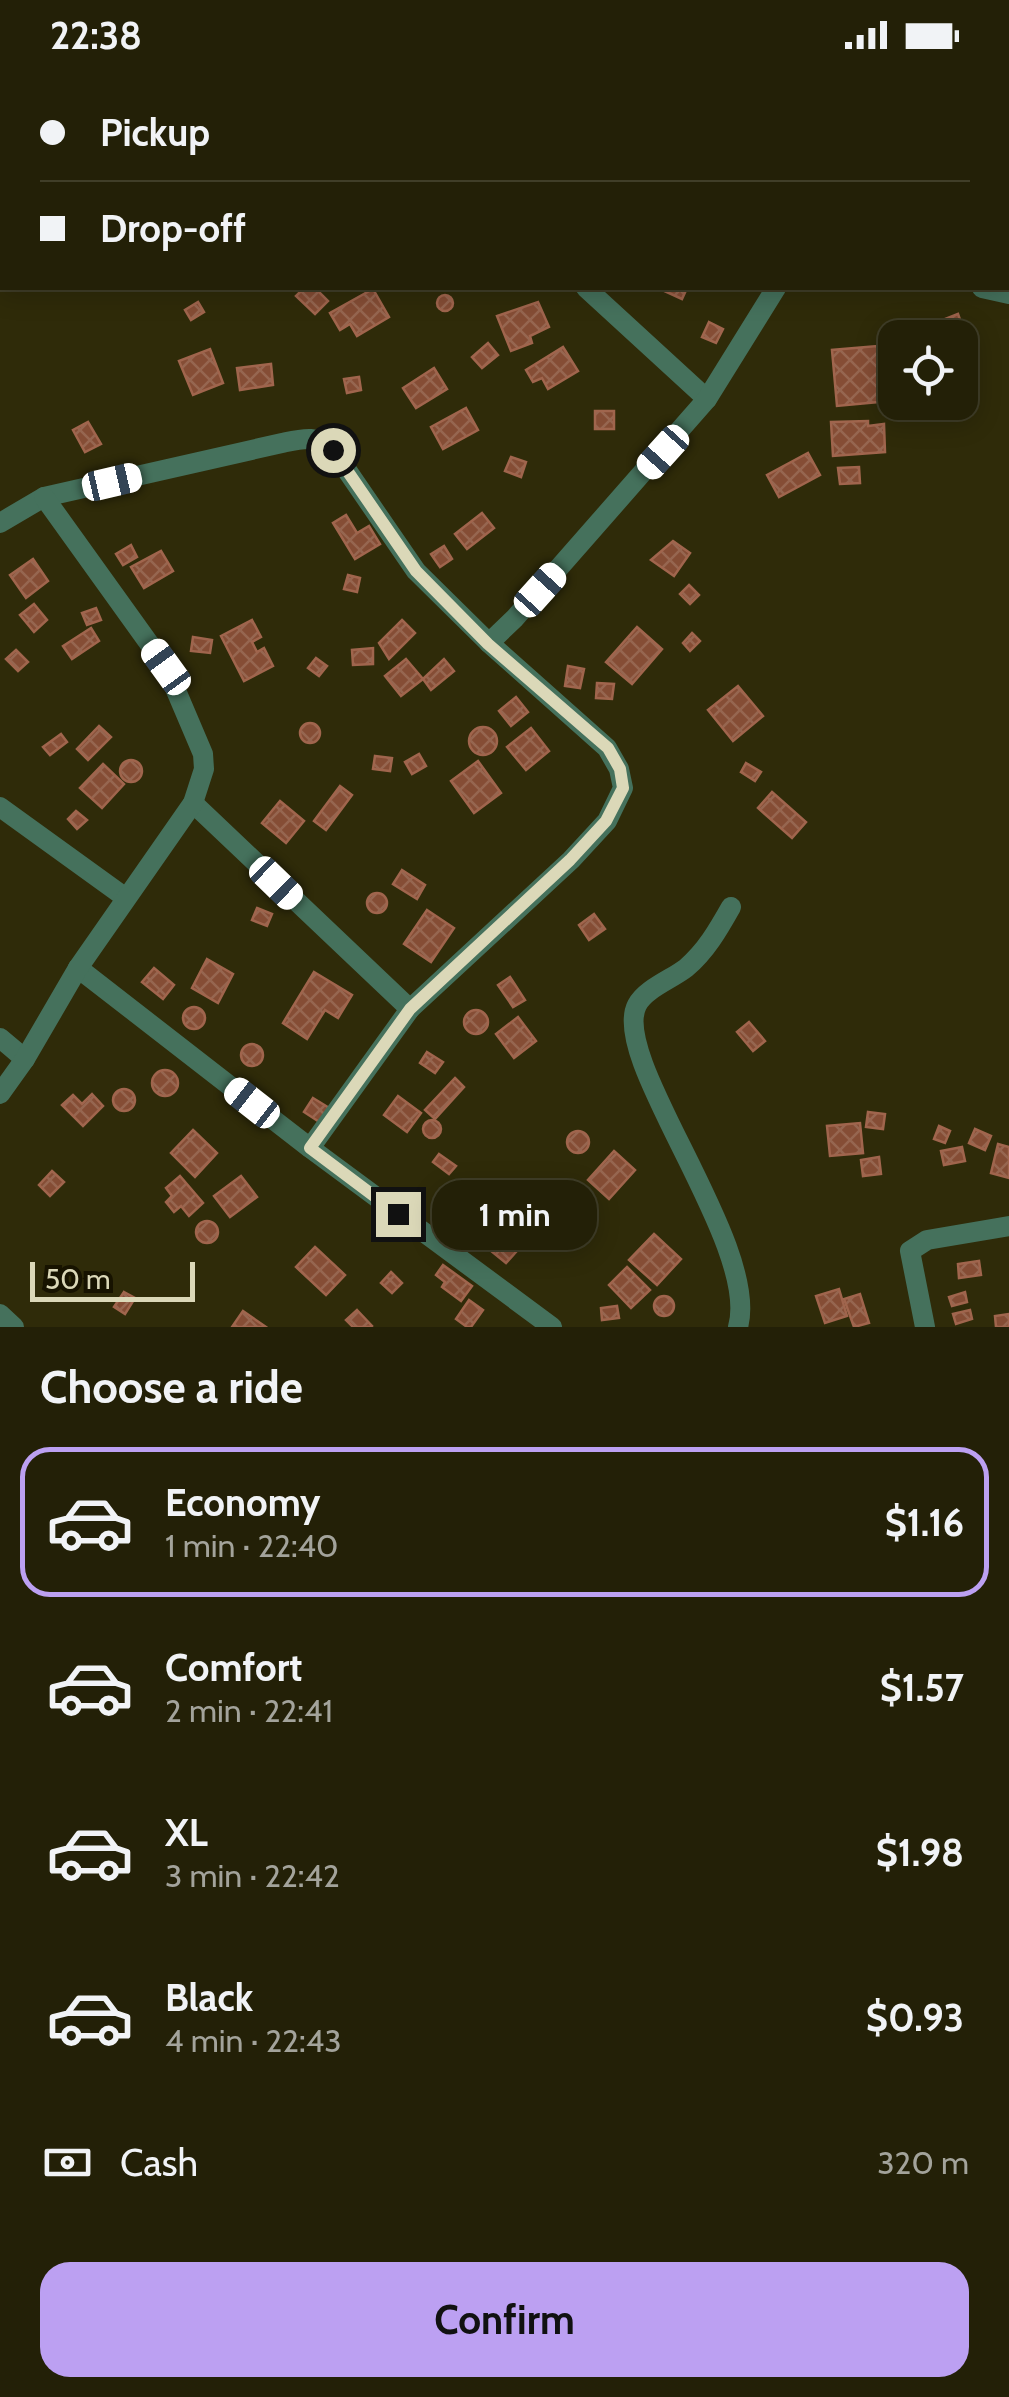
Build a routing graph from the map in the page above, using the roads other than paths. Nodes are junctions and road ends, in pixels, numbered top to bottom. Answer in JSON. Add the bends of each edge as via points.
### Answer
{"nodes":[{"id":1,"x":588,"y":290,"type":"edge"},
{"id":2,"x":775,"y":290,"type":"edge"},
{"id":3,"x":707,"y":399,"type":"junction"},
{"id":4,"x":44,"y":497,"type":"junction"},
{"id":5,"x":0,"y":522,"type":"edge"},
{"id":6,"x":488,"y":644,"type":"junction"},
{"id":7,"x":193,"y":803,"type":"junction"},
{"id":8,"x":0,"y":807,"type":"edge"},
{"id":9,"x":126,"y":898,"type":"junction"},
{"id":10,"x":731,"y":907,"type":"dead end"},
{"id":11,"x":78,"y":968,"type":"junction"},
{"id":12,"x":410,"y":1009,"type":"junction"},
{"id":13,"x":0,"y":1038,"type":"edge"},
{"id":14,"x":25,"y":1059,"type":"junction"},
{"id":15,"x":0,"y":1094,"type":"edge"},
{"id":16,"x":310,"y":1148,"type":"junction"},
{"id":17,"x":1009,"y":1226,"type":"edge"},
{"id":18,"x":0,"y":1314,"type":"edge"},
{"id":19,"x":14,"y":1327,"type":"edge"},
{"id":20,"x":552,"y":1327,"type":"edge"},
{"id":21,"x":738,"y":1327,"type":"edge"},
{"id":22,"x":925,"y":1327,"type":"edge"}],
"edges":[{"from":1,"to":3,"type":"street"},
{"from":2,"to":3,"type":"street"},
{"from":3,"to":6,"type":"street"},
{"from":4,"to":5,"type":"street"},
{"from":4,"to":6,"type":"street","via":[[282,443],[322,440],[416,571]]},
{"from":4,"to":7,"type":"street","via":[[166,667],[203,754]]},
{"from":6,"to":12,"type":"street","via":[[608,748],[623,788],[606,821],[570,860]]},
{"from":7,"to":9,"type":"street"},
{"from":7,"to":12,"type":"street"},
{"from":8,"to":9,"type":"street"},
{"from":9,"to":11,"type":"street"},
{"from":10,"to":21,"type":"street","via":[[710,943],[645,995],[634,1018],[650,1079],[738,1277]]},
{"from":11,"to":14,"type":"street"},
{"from":11,"to":16,"type":"street"},
{"from":12,"to":16,"type":"street"},
{"from":13,"to":14,"type":"street"},
{"from":14,"to":15,"type":"street"},
{"from":16,"to":20,"type":"street"},
{"from":17,"to":22,"type":"street","via":[[927,1240],[910,1251]]},
{"from":18,"to":19,"type":"street"}]}
